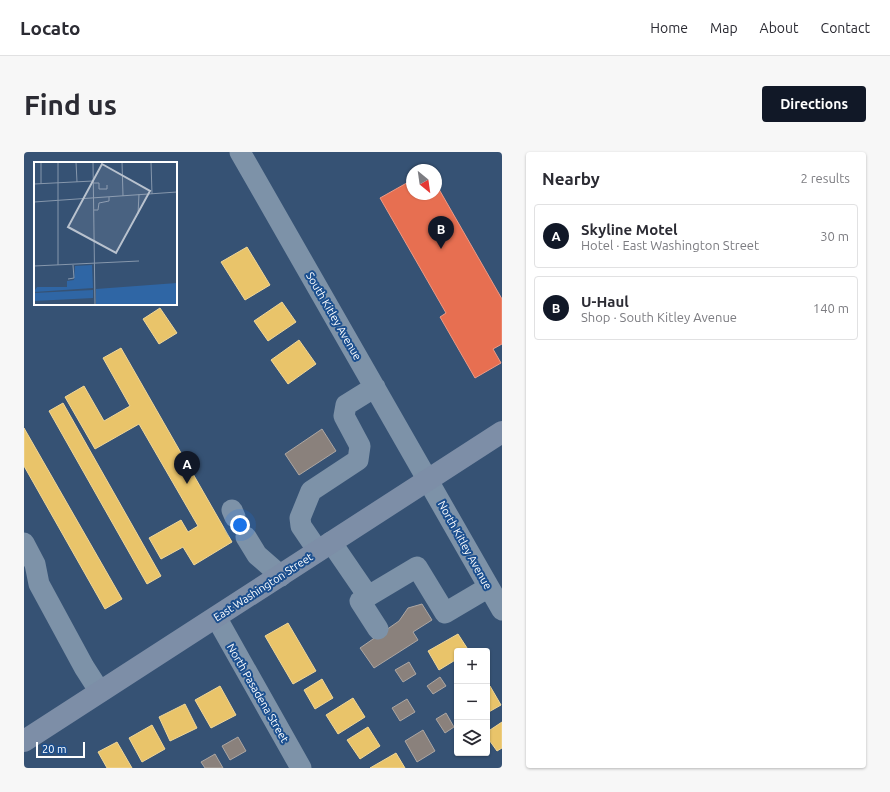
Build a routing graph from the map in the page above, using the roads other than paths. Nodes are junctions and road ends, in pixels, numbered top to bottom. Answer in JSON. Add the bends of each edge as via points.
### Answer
{"nodes":[{"id":1,"x":240,"y":152,"type":"edge"},
{"id":2,"x":375,"y":387,"type":"junction"},
{"id":3,"x":502,"y":432,"type":"edge"},
{"id":4,"x":428,"y":480,"type":"junction"},
{"id":5,"x":246,"y":537,"type":"dead end"},
{"id":6,"x":24,"y":543,"type":"edge"},
{"id":7,"x":325,"y":546,"type":"junction"},
{"id":8,"x":280,"y":576,"type":"junction"},
{"id":9,"x":489,"y":587,"type":"junction"},
{"id":10,"x":368,"y":596,"type":"junction"},
{"id":11,"x":501,"y":607,"type":"edge"},
{"id":12,"x":216,"y":617,"type":"junction"},
{"id":13,"x":378,"y":629,"type":"dead end"},
{"id":14,"x":100,"y":692,"type":"junction"},
{"id":15,"x":24,"y":741,"type":"edge"},
{"id":16,"x":301,"y":768,"type":"edge"}],
"edges":[{"from":1,"to":2,"type":"street","name":"South Kitley Avenue"},
{"from":2,"to":4,"type":"street","name":"South Kitley Avenue"},
{"from":2,"to":7,"type":"street","via":[[346,405],[344,416],[360,446],[358,460],[311,491],[300,518],[301,526]]},
{"from":3,"to":4,"type":"main road","name":"East Washington Street"},
{"from":4,"to":7,"type":"main road","name":"East Washington Street"},
{"from":4,"to":9,"type":"street","name":"North Kitley Avenue"},
{"from":5,"to":8,"type":"street","via":[[257,555]]},
{"from":6,"to":14,"type":"street","via":[[35,564],[39,584]]},
{"from":7,"to":8,"type":"main road","name":"East Washington Street"},
{"from":7,"to":10,"type":"street"},
{"from":8,"to":12,"type":"main road","name":"East Washington Street"},
{"from":9,"to":10,"type":"street","via":[[446,613],[417,567]]},
{"from":9,"to":11,"type":"street","name":"North Kitley Avenue"},
{"from":10,"to":13,"type":"street","via":[[360,601]]},
{"from":12,"to":14,"type":"main road","name":"East Washington Street"},
{"from":12,"to":16,"type":"street","name":"North Pasadena Street"},
{"from":14,"to":15,"type":"main road","name":"East Washington Street"}]}
